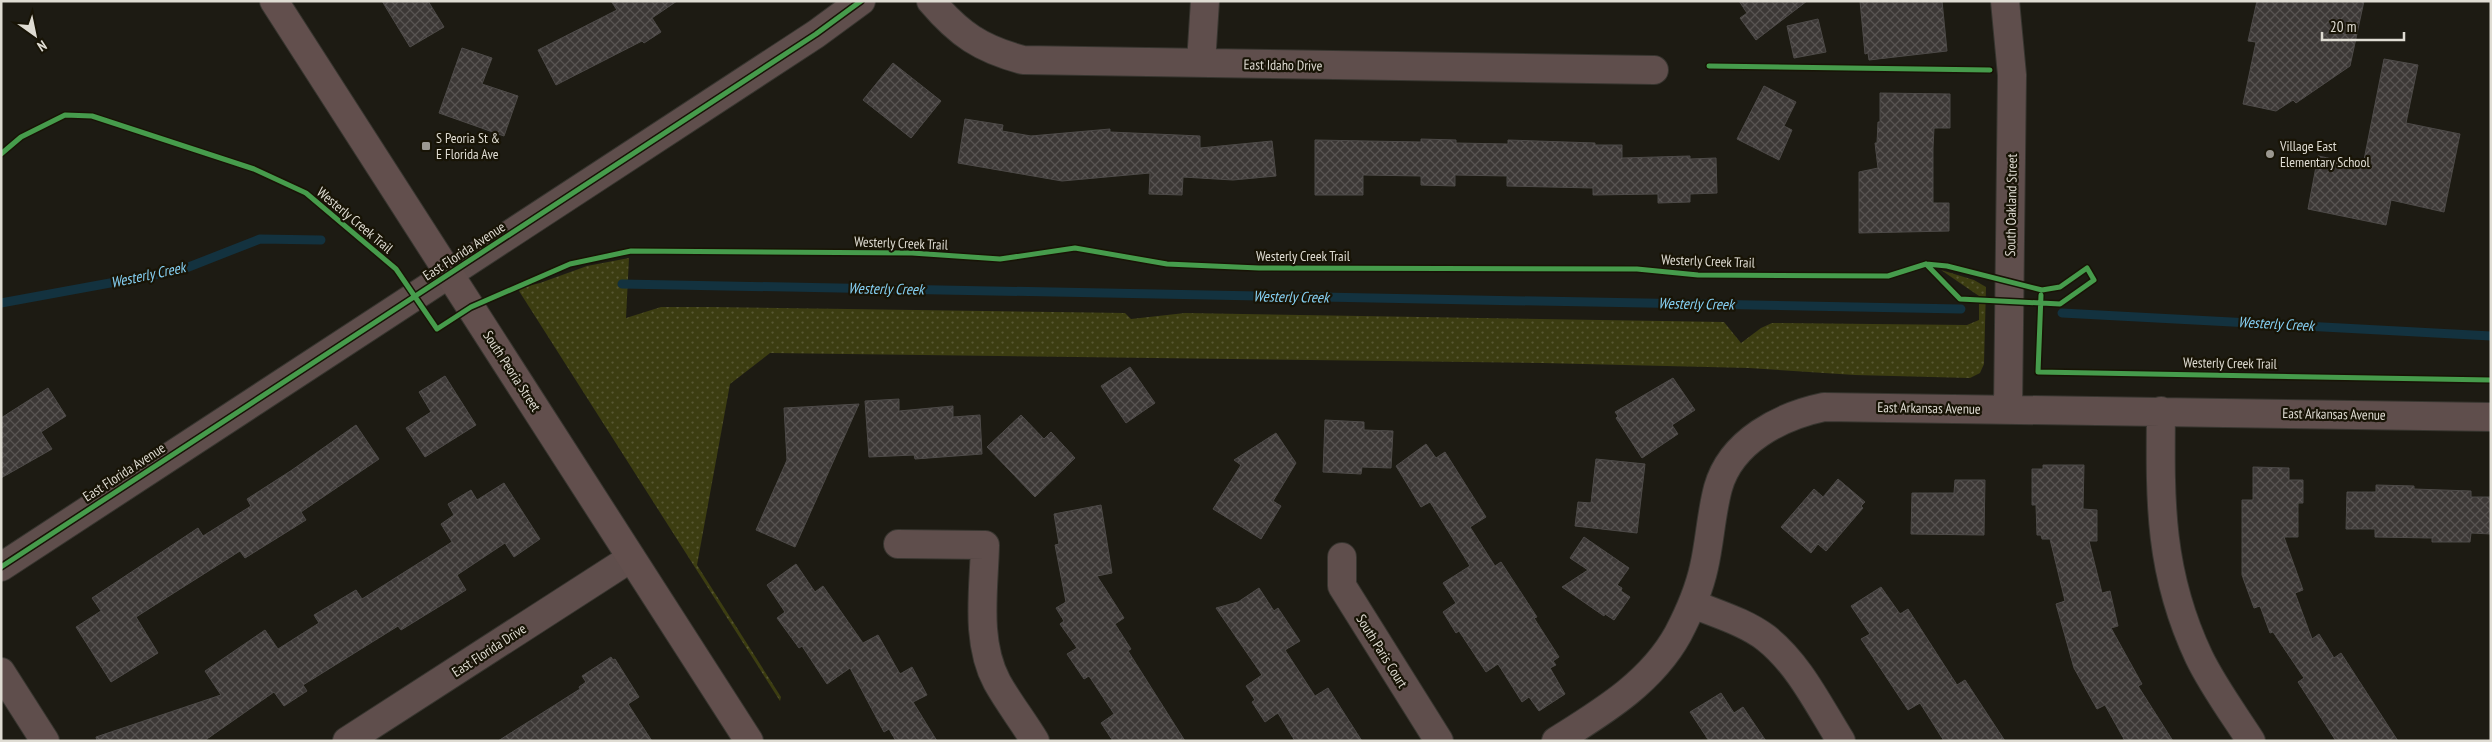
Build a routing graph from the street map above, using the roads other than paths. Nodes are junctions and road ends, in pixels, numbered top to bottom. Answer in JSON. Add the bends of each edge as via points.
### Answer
{"nodes":[{"id":1,"x":274,"y":1,"type":"edge"},
{"id":2,"x":862,"y":1,"type":"edge"},
{"id":3,"x":931,"y":1,"type":"edge"},
{"id":4,"x":1205,"y":1,"type":"edge"},
{"id":5,"x":2006,"y":1,"type":"edge"},
{"id":6,"x":1201,"y":63,"type":"junction"},
{"id":7,"x":1654,"y":70,"type":"dead end"},
{"id":8,"x":449,"y":274,"type":"junction"},
{"id":9,"x":2008,"y":409,"type":"junction"},
{"id":10,"x":2161,"y":412,"type":"junction"},
{"id":11,"x":2491,"y":416,"type":"edge"},
{"id":12,"x":898,"y":544,"type":"dead end"},
{"id":13,"x":1342,"y":557,"type":"dead end"},
{"id":14,"x":632,"y":558,"type":"junction"},
{"id":15,"x":1,"y":567,"type":"edge"},
{"id":16,"x":1693,"y":604,"type":"junction"},
{"id":17,"x":1,"y":672,"type":"edge"},
{"id":18,"x":45,"y":741,"type":"edge"},
{"id":19,"x":347,"y":741,"type":"edge"},
{"id":20,"x":749,"y":741,"type":"edge"},
{"id":21,"x":1035,"y":741,"type":"edge"},
{"id":22,"x":1439,"y":741,"type":"edge"},
{"id":23,"x":1556,"y":741,"type":"edge"},
{"id":24,"x":1841,"y":741,"type":"edge"},
{"id":25,"x":2251,"y":741,"type":"edge"}],
"edges":[{"from":1,"to":8,"type":"main road","name":"South Peoria Street"},
{"from":2,"to":8,"type":"street","name":"East Florida Avenue"},
{"from":3,"to":6,"type":"street","name":"East Idaho Drive","via":[[968,38],[998,53],[1023,60]]},
{"from":4,"to":6,"type":"street"},
{"from":5,"to":9,"type":"street","name":"South Oakland Street","via":[[2012,75]]},
{"from":6,"to":7,"type":"street","name":"East Idaho Drive"},
{"from":8,"to":14,"type":"main road","name":"South Peoria Street"},
{"from":8,"to":15,"type":"street","name":"East Florida Avenue"},
{"from":9,"to":10,"type":"street","name":"East Arkansas Avenue"},
{"from":9,"to":16,"type":"street","name":"East Arkansas Avenue","via":[[1824,407],[1799,412],[1774,423],[1748,442],[1731,462],[1719,486],[1704,567]]},
{"from":10,"to":11,"type":"street","name":"East Arkansas Avenue"},
{"from":10,"to":25,"type":"street","via":[[2160,501],[2172,581],[2199,658]]},
{"from":12,"to":21,"type":"street","via":[[984,545],[983,631],[988,656],[997,681]]},
{"from":13,"to":22,"type":"street","name":"South Paris Court","via":[[1342,586]]},
{"from":14,"to":19,"type":"street","name":"East Florida Drive"},
{"from":14,"to":20,"type":"main road","name":"South Peoria Street"},
{"from":16,"to":23,"type":"street","name":"East Arkansas Avenue","via":[[1677,636],[1656,665],[1631,690]]},
{"from":16,"to":24,"type":"street","via":[[1766,638],[1789,661]]},
{"from":17,"to":18,"type":"street"}]}
